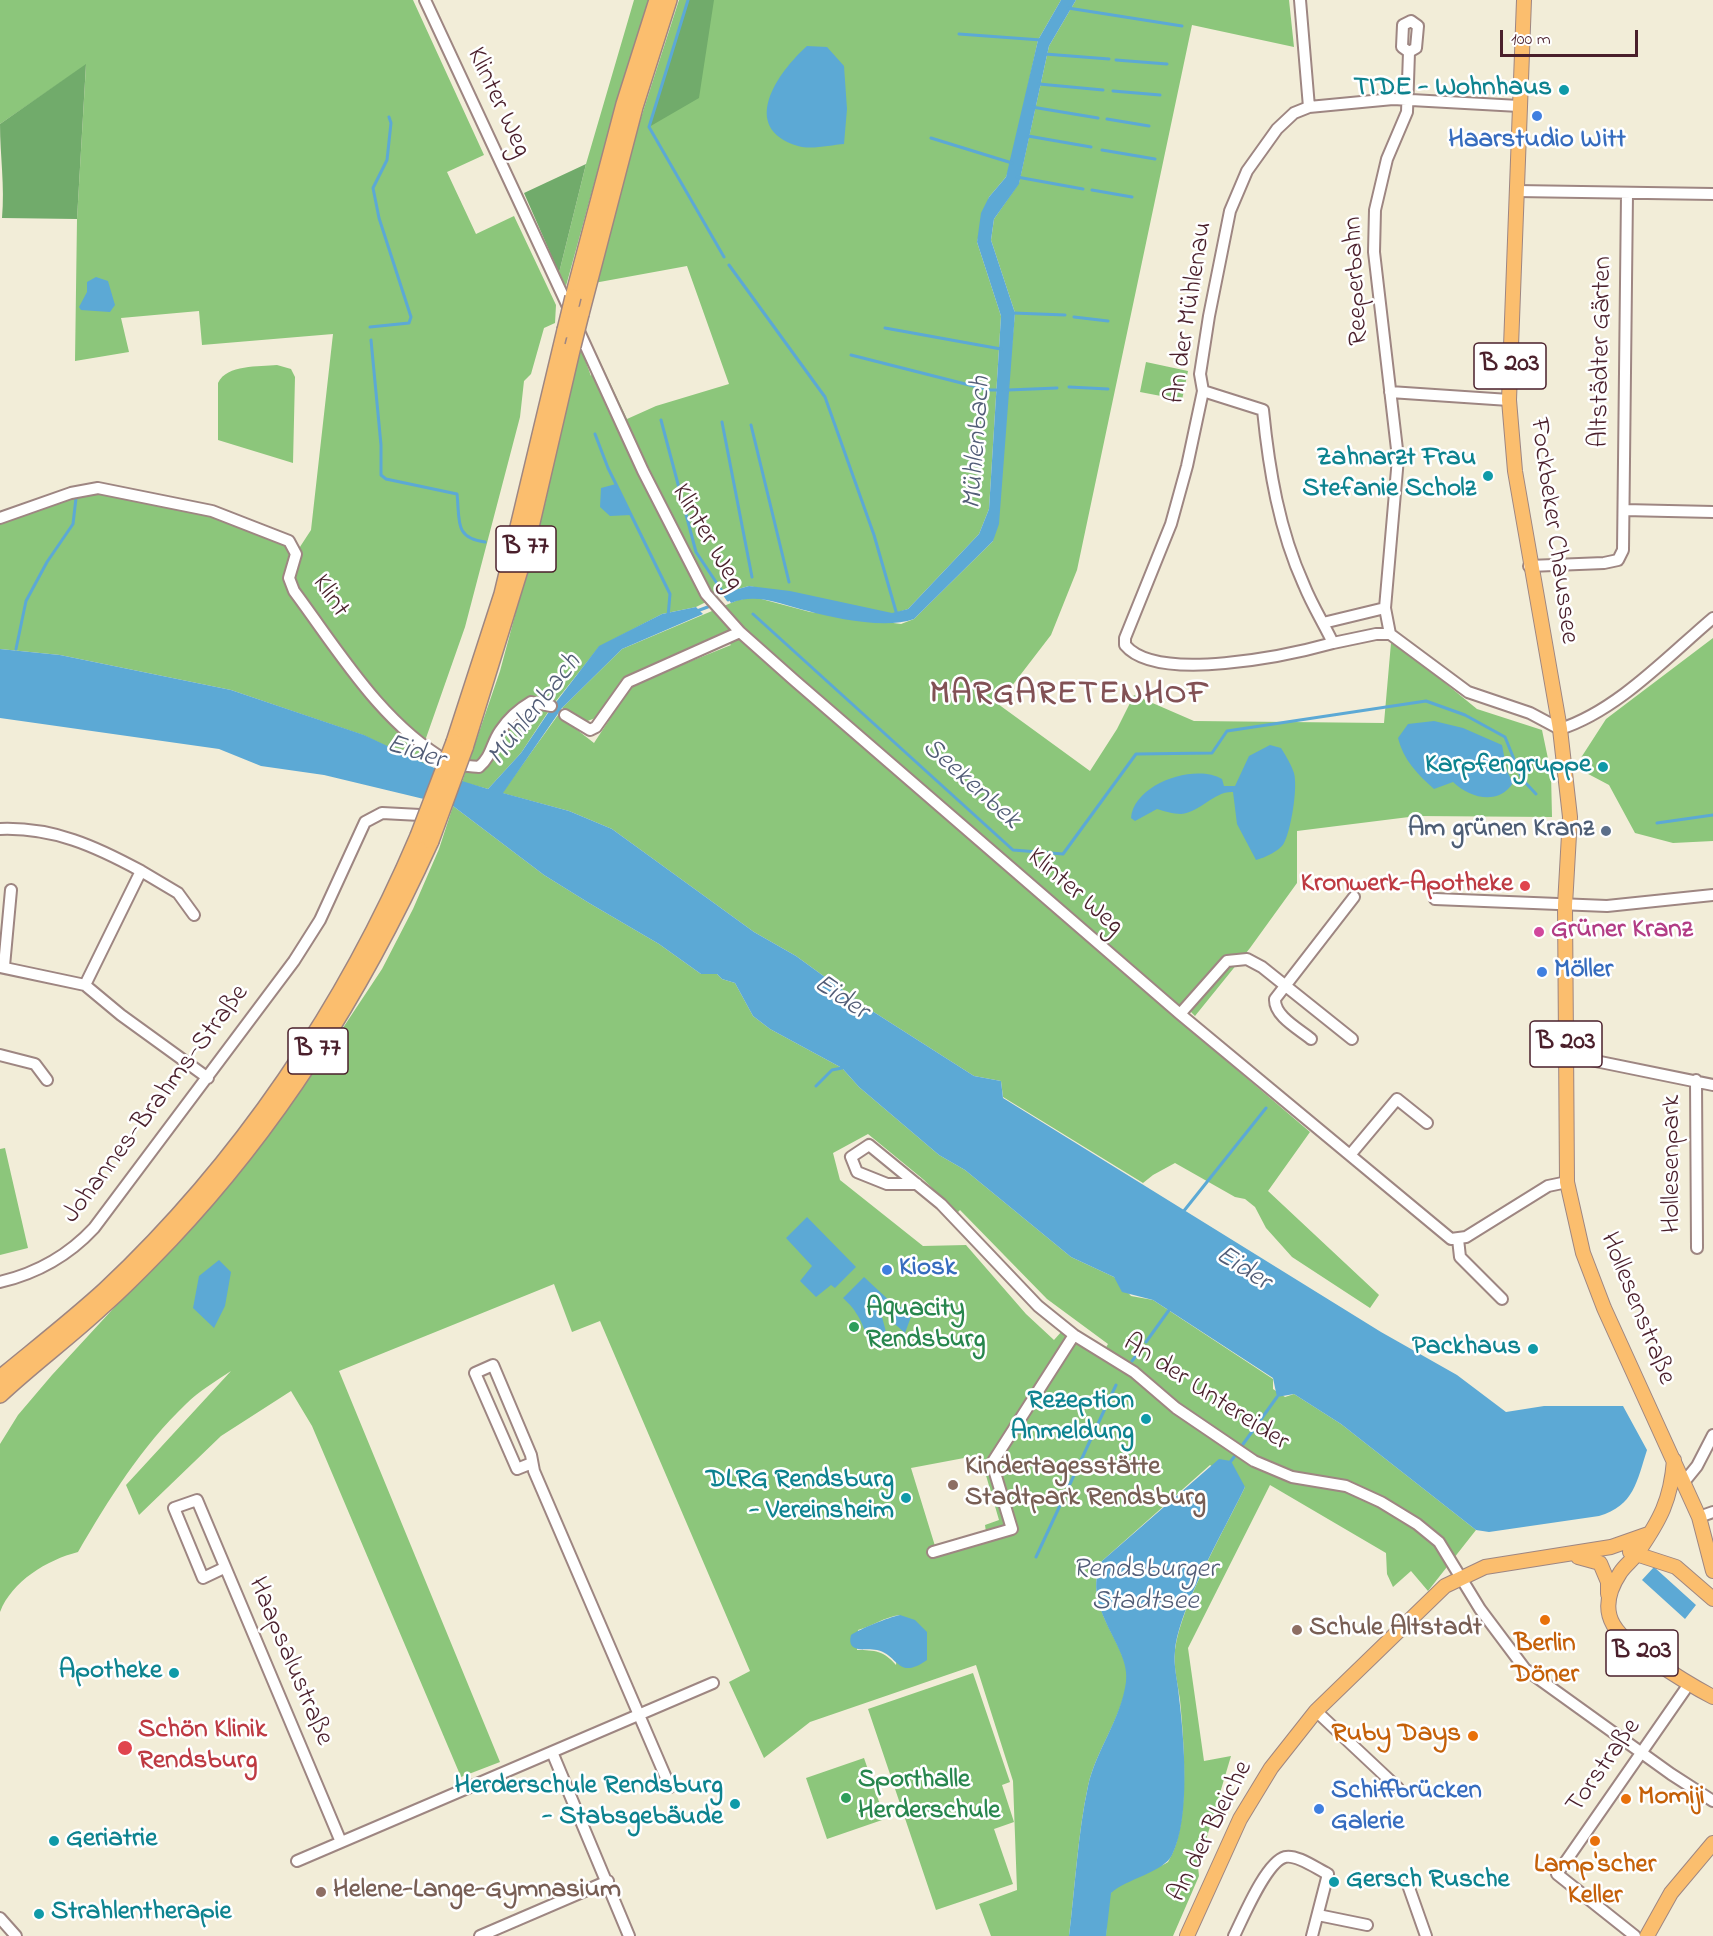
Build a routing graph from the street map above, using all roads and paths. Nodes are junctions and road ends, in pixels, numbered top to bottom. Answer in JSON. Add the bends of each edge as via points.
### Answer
{"nodes":[{"id":1,"x":425,"y":0,"type":"edge"},
{"id":2,"x":657,"y":0,"type":"edge"},
{"id":3,"x":669,"y":0,"type":"edge"},
{"id":4,"x":1300,"y":0,"type":"edge"},
{"id":5,"x":1524,"y":0,"type":"edge"},
{"id":6,"x":1409,"y":52,"type":"dead end"},
{"id":7,"x":1409,"y":100,"type":"junction"},
{"id":8,"x":1519,"y":106,"type":"junction"},
{"id":9,"x":1309,"y":107,"type":"junction"},
{"id":10,"x":1516,"y":191,"type":"junction"},
{"id":11,"x":1627,"y":194,"type":"junction"},
{"id":12,"x":1713,"y":194,"type":"edge"},
{"id":13,"x":1203,"y":391,"type":"junction"},
{"id":14,"x":1390,"y":392,"type":"junction"},
{"id":15,"x":1509,"y":400,"type":"junction"},
{"id":16,"x":1624,"y":510,"type":"junction"},
{"id":17,"x":1713,"y":512,"type":"edge"},
{"id":18,"x":0,"y":518,"type":"edge"},
{"id":19,"x":1529,"y":566,"type":"junction"},
{"id":20,"x":1385,"y":608,"type":"junction"},
{"id":21,"x":1713,"y":618,"type":"edge"},
{"id":22,"x":1323,"y":623,"type":"junction"},
{"id":23,"x":740,"y":632,"type":"junction"},
{"id":24,"x":1390,"y":634,"type":"junction"},
{"id":25,"x":1333,"y":643,"type":"junction"},
{"id":26,"x":551,"y":706,"type":"dead end"},
{"id":27,"x":565,"y":715,"type":"dead end"},
{"id":28,"x":1560,"y":729,"type":"junction"},
{"id":29,"x":459,"y":745,"type":"junction"},
{"id":30,"x":1570,"y":816,"type":"joint"},
{"id":31,"x":444,"y":826,"type":"dead end"},
{"id":32,"x":0,"y":829,"type":"edge"},
{"id":33,"x":141,"y":871,"type":"junction"},
{"id":34,"x":11,"y":890,"type":"dead end"},
{"id":35,"x":1713,"y":895,"type":"edge"},
{"id":36,"x":1354,"y":897,"type":"dead end"},
{"id":37,"x":1435,"y":899,"type":"dead end"},
{"id":38,"x":1565,"y":906,"type":"junction"},
{"id":39,"x":194,"y":915,"type":"dead end"},
{"id":40,"x":2,"y":967,"type":"edge"},
{"id":41,"x":1286,"y":984,"type":"junction"},
{"id":42,"x":85,"y":985,"type":"junction"},
{"id":43,"x":1179,"y":1014,"type":"junction"},
{"id":44,"x":1311,"y":1039,"type":"dead end"},
{"id":45,"x":1352,"y":1039,"type":"dead end"},
{"id":46,"x":0,"y":1055,"type":"edge"},
{"id":47,"x":1566,"y":1055,"type":"junction"},
{"id":48,"x":208,"y":1078,"type":"junction"},
{"id":49,"x":47,"y":1080,"type":"dead end"},
{"id":50,"x":1696,"y":1080,"type":"junction"},
{"id":51,"x":1713,"y":1085,"type":"edge"},
{"id":52,"x":1427,"y":1123,"type":"dead end"},
{"id":53,"x":1350,"y":1155,"type":"junction"},
{"id":54,"x":1568,"y":1182,"type":"junction"},
{"id":55,"x":917,"y":1184,"type":"junction"},
{"id":56,"x":1458,"y":1239,"type":"junction"},
{"id":57,"x":1697,"y":1248,"type":"dead end"},
{"id":58,"x":0,"y":1282,"type":"edge"},
{"id":59,"x":1502,"y":1299,"type":"dead end"},
{"id":60,"x":1074,"y":1335,"type":"junction"},
{"id":61,"x":8,"y":1379,"type":"edge"},
{"id":62,"x":0,"y":1393,"type":"edge"},
{"id":63,"x":1713,"y":1435,"type":"edge"},
{"id":64,"x":1674,"y":1458,"type":"junction"},
{"id":65,"x":532,"y":1463,"type":"junction"},
{"id":66,"x":1684,"y":1482,"type":"junction"},
{"id":67,"x":1713,"y":1512,"type":"edge"},
{"id":68,"x":1699,"y":1517,"type":"junction"},
{"id":69,"x":1648,"y":1534,"type":"junction"},
{"id":70,"x":1611,"y":1547,"type":"junction"},
{"id":71,"x":933,"y":1552,"type":"dead end"},
{"id":72,"x":1638,"y":1554,"type":"junction"},
{"id":73,"x":1566,"y":1555,"type":"junction"},
{"id":74,"x":224,"y":1568,"type":"junction"},
{"id":75,"x":1713,"y":1570,"type":"edge"},
{"id":76,"x":1461,"y":1576,"type":"junction"},
{"id":77,"x":1713,"y":1599,"type":"edge"},
{"id":78,"x":1609,"y":1611,"type":"junction"},
{"id":79,"x":713,"y":1683,"type":"dead end"},
{"id":80,"x":1689,"y":1684,"type":"junction"},
{"id":81,"x":1713,"y":1697,"type":"edge"},
{"id":82,"x":1316,"y":1711,"type":"junction"},
{"id":83,"x":639,"y":1715,"type":"junction"},
{"id":84,"x":552,"y":1752,"type":"junction"},
{"id":85,"x":1642,"y":1753,"type":"junction"},
{"id":86,"x":670,"y":1787,"type":"dead end"},
{"id":87,"x":1398,"y":1788,"type":"dead end"},
{"id":88,"x":1713,"y":1801,"type":"edge"},
{"id":89,"x":341,"y":1842,"type":"junction"},
{"id":90,"x":1713,"y":1843,"type":"edge"},
{"id":91,"x":297,"y":1861,"type":"dead end"},
{"id":92,"x":608,"y":1881,"type":"junction"},
{"id":93,"x":1408,"y":1885,"type":"dead end"},
{"id":94,"x":1318,"y":1915,"type":"junction"},
{"id":95,"x":0,"y":1918,"type":"edge"},
{"id":96,"x":1367,"y":1924,"type":"dead end"},
{"id":97,"x":487,"y":1935,"type":"edge"},
{"id":98,"x":16,"y":1936,"type":"edge"},
{"id":99,"x":629,"y":1936,"type":"edge"},
{"id":100,"x":1187,"y":1936,"type":"edge"},
{"id":101,"x":1234,"y":1936,"type":"edge"},
{"id":102,"x":1312,"y":1936,"type":"edge"},
{"id":103,"x":1426,"y":1936,"type":"edge"},
{"id":104,"x":1635,"y":1936,"type":"edge"},
{"id":105,"x":1647,"y":1936,"type":"edge"}],
"edges":[{"from":1,"to":23,"type":"street","name":"Klinter Weg","via":[[643,471],[706,594]]},
{"from":2,"to":29,"type":"highway","number":"B 77","bridge":true,"via":[[624,104],[502,594]]},
{"from":3,"to":29,"type":"highway","number":"B 77","bridge":true,"via":[[635,107],[581,314],[524,557]]},
{"from":4,"to":9,"type":"street"},
{"from":5,"to":8,"type":"main road","name":"Fockbeker Chaussee","number":"B 203"},
{"from":6,"to":7,"type":"street"},
{"from":7,"to":8,"type":"street","name":"An der Mühlenau"},
{"from":7,"to":9,"type":"street","name":"An der Mühlenau"},
{"from":7,"to":14,"type":"street","name":"Reeperbahn","via":[[1387,159],[1375,210],[1374,252]]},
{"from":8,"to":10,"type":"main road","name":"Fockbeker Chaussee","number":"B 203"},
{"from":9,"to":13,"type":"street","name":"An der Mühlenau","via":[[1294,113],[1277,129],[1247,171],[1230,211],[1200,374]]},
{"from":10,"to":11,"type":"street"},
{"from":10,"to":15,"type":"main road","name":"Fockbeker Chaussee","number":"B 203"},
{"from":11,"to":12,"type":"street"},
{"from":11,"to":16,"type":"street","name":"Altstädter Gärten"},
{"from":13,"to":22,"type":"street","via":[[1263,410],[1279,516],[1303,585]]},
{"from":13,"to":25,"type":"street","name":"An der Mühlenau","via":[[1171,524],[1125,645],[1154,661],[1222,664],[1294,654]]},
{"from":14,"to":15,"type":"street"},
{"from":14,"to":20,"type":"street","name":"Reeperbahn","via":[[1398,458]]},
{"from":15,"to":19,"type":"main road","name":"Fockbeker Chaussee","number":"B 203"},
{"from":16,"to":17,"type":"street"},
{"from":16,"to":19,"type":"street","name":"Altstädter Gärten","via":[[1623,550],[1618,560]]},
{"from":18,"to":26,"type":"street","name":"Klint","via":[[71,493],[98,488],[212,511],[289,541],[296,554],[289,578],[294,591],[371,694],[405,730],[449,762],[479,766],[489,759],[499,732],[519,709],[531,702]]},
{"from":19,"to":28,"type":"main road","name":"Fockbeker Chaussee","number":"B 203"},
{"from":20,"to":22,"type":"street"},
{"from":20,"to":24,"type":"street","name":"Reeperbahn"},
{"from":21,"to":28,"type":"street","via":[[1606,708]]},
{"from":22,"to":25,"type":"street"},
{"from":23,"to":27,"type":"street","via":[[628,682],[590,730]]},
{"from":23,"to":43,"type":"street","name":"Klinter Weg"},
{"from":24,"to":25,"type":"street"},
{"from":24,"to":28,"type":"street","via":[[1468,692],[1530,713]]},
{"from":28,"to":30,"type":"main road","name":"Fockbeker Chaussee","number":"B 203"},
{"from":29,"to":61,"type":"highway","number":"B 77","bridge":true,"via":[[402,904],[344,1010],[265,1126],[172,1238],[103,1306]]},
{"from":30,"to":38,"type":"main road","name":"Hollesenstraße","number":"B 203"},
{"from":31,"to":48,"type":"street","name":"Johannes-Brahms-Straße","via":[[420,815],[382,813],[365,822],[320,920]]},
{"from":32,"to":33,"type":"street","via":[[28,828],[93,845]]},
{"from":33,"to":39,"type":"street","via":[[178,893]]},
{"from":33,"to":42,"type":"street"},
{"from":34,"to":40,"type":"street"},
{"from":35,"to":38,"type":"street","via":[[1607,906]]},
{"from":36,"to":41,"type":"street"},
{"from":37,"to":38,"type":"street"},
{"from":38,"to":47,"type":"main road","name":"Hollesenstraße","number":"B 203"},
{"from":40,"to":42,"type":"street"},
{"from":41,"to":43,"type":"street","via":[[1247,959],[1227,962]]},
{"from":41,"to":44,"type":"street","via":[[1275,999],[1277,1009]]},
{"from":41,"to":45,"type":"street"},
{"from":42,"to":48,"type":"street"},
{"from":43,"to":53,"type":"street","name":"Klinter Weg"},
{"from":46,"to":49,"type":"street","via":[[35,1064]]},
{"from":47,"to":50,"type":"street"},
{"from":47,"to":54,"type":"main road","name":"Hollesenstraße","number":"B 203"},
{"from":48,"to":58,"type":"street","name":"Johannes-Brahms-Straße","via":[[75,1249],[56,1262]]},
{"from":50,"to":51,"type":"street"},
{"from":50,"to":57,"type":"street","name":"Hollesenpark"},
{"from":52,"to":53,"type":"street","via":[[1397,1098]]},
{"from":53,"to":56,"type":"street","name":"Klinter Weg","via":[[1451,1239]]},
{"from":54,"to":56,"type":"street","via":[[1548,1186]]},
{"from":54,"to":64,"type":"main road","name":"Hollesenstraße","number":"B 203","via":[[1583,1253],[1604,1308]]},
{"from":55,"to":55,"type":"street","name":"An der Untereider","via":[[869,1145],[851,1157],[857,1172],[887,1184]]},
{"from":55,"to":60,"type":"street","name":"An der Untereider","via":[[986,1248],[1038,1306]]},
{"from":56,"to":59,"type":"street","via":[[1460,1257]]},
{"from":60,"to":71,"type":"street","via":[[992,1463],[1012,1529]]},
{"from":60,"to":76,"type":"street","name":"An der Untereider","via":[[1134,1372],[1176,1408],[1254,1461],[1292,1477],[1346,1486],[1417,1524],[1439,1542]]},
{"from":61,"to":62,"type":"highway"},
{"from":63,"to":66,"type":"street"},
{"from":64,"to":66,"type":"main road","number":"B 203"},
{"from":64,"to":69,"type":"main road","name":"Hollesenstraße","number":"B 203","via":[[1665,1511]]},
{"from":65,"to":65,"type":"street","via":[[493,1365],[475,1373],[517,1469]]},
{"from":65,"to":83,"type":"street"},
{"from":66,"to":68,"type":"main road","number":"B 203"},
{"from":67,"to":68,"type":"street"},
{"from":68,"to":75,"type":"main road","number":"B 203"},
{"from":69,"to":70,"type":"main road"},
{"from":69,"to":72,"type":"main road","name":"Hollesenstraße","number":"B 203"},
{"from":70,"to":72,"type":"main road","name":"An der Bleiche"},
{"from":70,"to":73,"type":"main road","name":"An der Bleiche"},
{"from":72,"to":77,"type":"main road","name":"An der Bleiche","via":[[1676,1567]]},
{"from":72,"to":78,"type":"main road","number":"B 203","via":[[1620,1572],[1612,1588]]},
{"from":73,"to":76,"type":"main road","name":"An der Bleiche","via":[[1509,1562]]},
{"from":73,"to":78,"type":"main road","via":[[1600,1563],[1608,1582]]},
{"from":74,"to":74,"type":"street","name":"Haapsalustraße","via":[[196,1500],[174,1508],[202,1578]]},
{"from":74,"to":89,"type":"street","name":"Haapsalustraße"},
{"from":76,"to":82,"type":"main road","name":"An der Bleiche","via":[[1445,1586]]},
{"from":76,"to":85,"type":"street","name":"An der Untereider","via":[[1480,1609],[1525,1669]]},
{"from":78,"to":80,"type":"main road","number":"B 203","via":[[1621,1639]]},
{"from":79,"to":83,"type":"street"},
{"from":80,"to":81,"type":"main road","number":"B 203"},
{"from":80,"to":85,"type":"street","name":"Torstraße"},
{"from":82,"to":87,"type":"street"},
{"from":82,"to":100,"type":"main road","name":"An der Bleiche","via":[[1276,1761],[1248,1805]]},
{"from":83,"to":84,"type":"street"},
{"from":83,"to":86,"type":"street"},
{"from":84,"to":89,"type":"street"},
{"from":84,"to":92,"type":"street"},
{"from":85,"to":88,"type":"street","name":"An der Untereider"},
{"from":85,"to":104,"type":"street","name":"Torstraße","via":[[1557,1874]]},
{"from":89,"to":91,"type":"street"},
{"from":90,"to":105,"type":"main road","via":[[1671,1893]]},
{"from":92,"to":97,"type":"street"},
{"from":92,"to":99,"type":"street"},
{"from":93,"to":103,"type":"street"},
{"from":94,"to":96,"type":"street"},
{"from":94,"to":101,"type":"street","via":[[1329,1874],[1296,1858],[1285,1857],[1271,1866]]},
{"from":94,"to":102,"type":"street"},
{"from":95,"to":98,"type":"street"}]}
